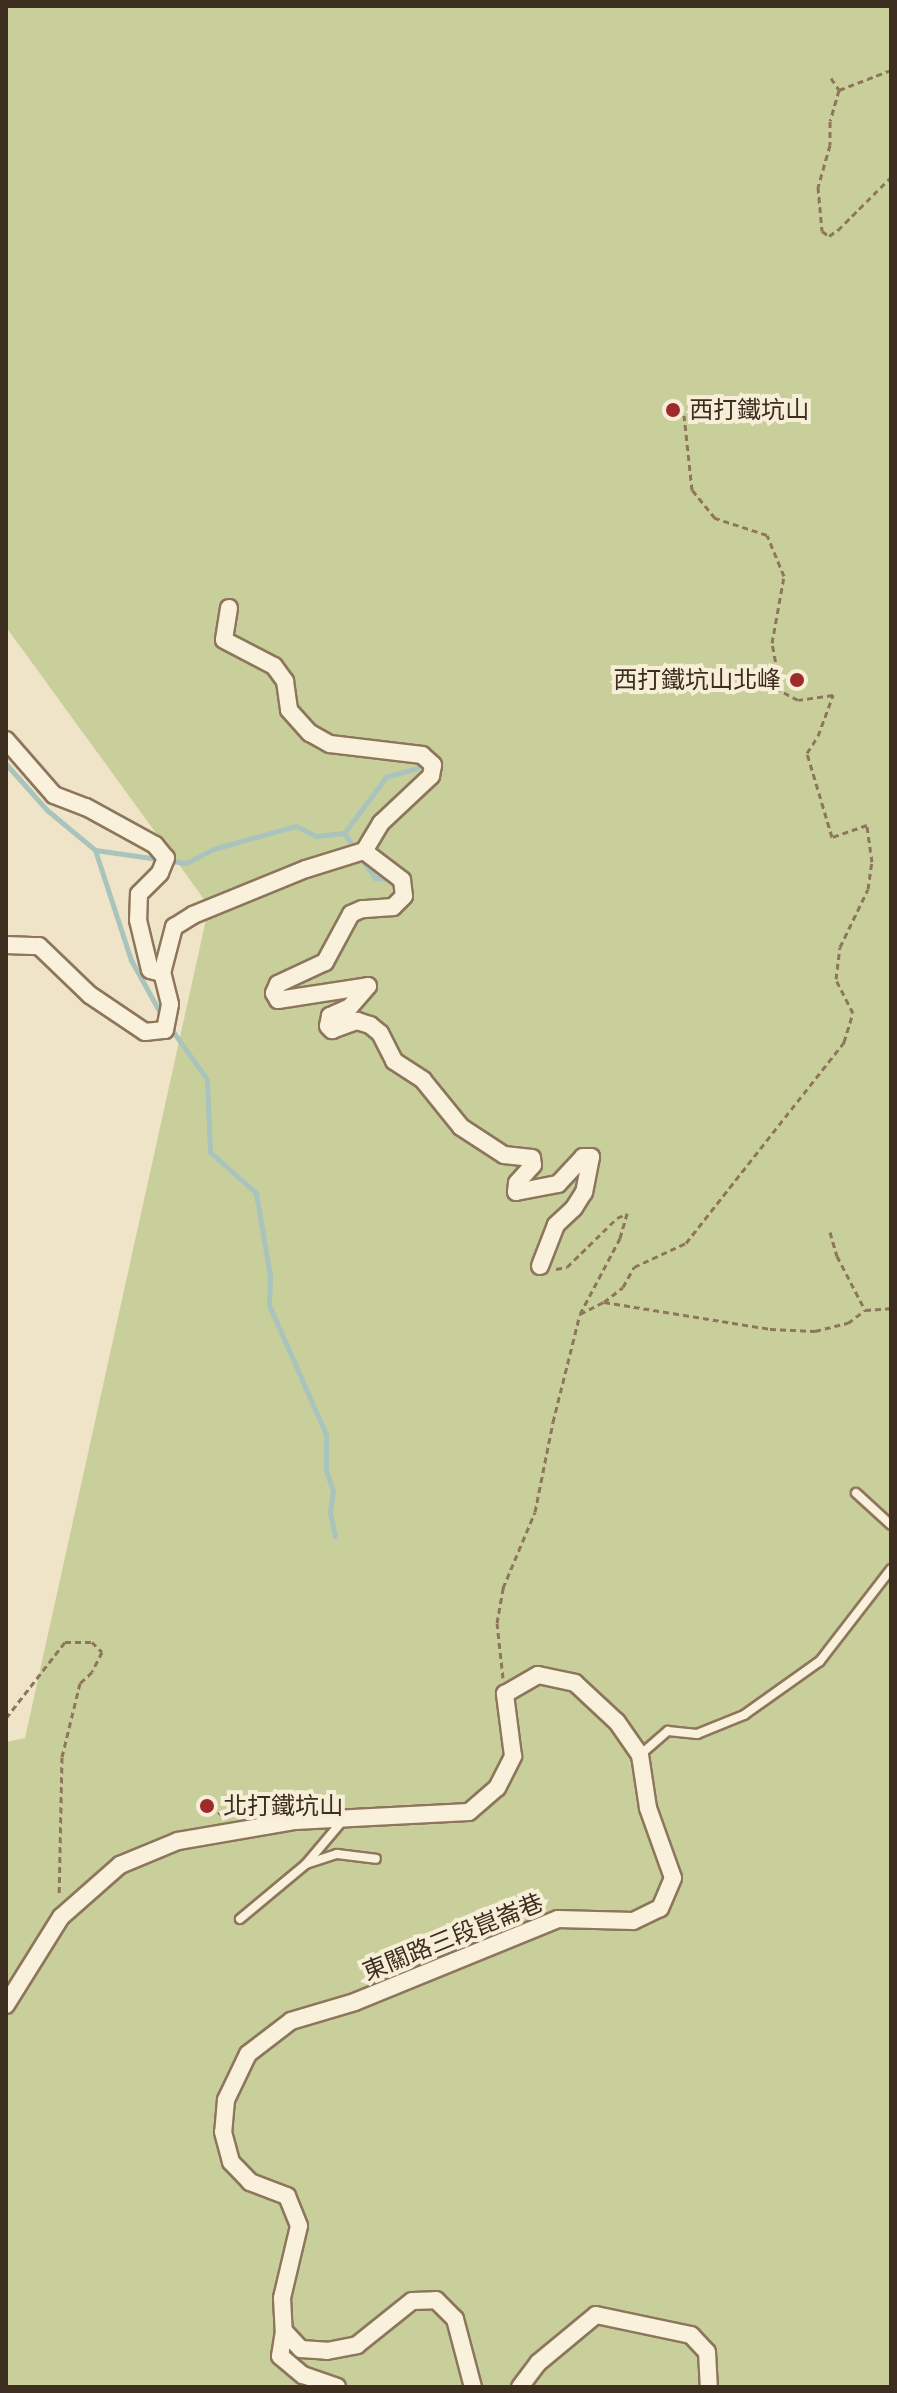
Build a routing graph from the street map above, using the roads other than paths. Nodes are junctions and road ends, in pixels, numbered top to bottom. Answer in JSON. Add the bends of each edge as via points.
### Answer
{"nodes":[{"id":1,"x":229,"y":608,"type":"dead end"},
{"id":2,"x":6,"y":740,"type":"edge"},
{"id":3,"x":364,"y":851,"type":"junction"},
{"id":4,"x":6,"y":945,"type":"edge"},
{"id":5,"x":162,"y":973,"type":"junction"},
{"id":6,"x":540,"y":1266,"type":"road end"},
{"id":7,"x":856,"y":1493,"type":"dead end"},
{"id":8,"x":891,"y":1525,"type":"edge"},
{"id":9,"x":891,"y":1569,"type":"edge"},
{"id":10,"x":640,"y":1755,"type":"junction"},
{"id":11,"x":344,"y":1818,"type":"junction"},
{"id":12,"x":376,"y":1859,"type":"dead end"},
{"id":13,"x":306,"y":1864,"type":"junction"},
{"id":14,"x":240,"y":1919,"type":"dead end"},
{"id":15,"x":6,"y":2005,"type":"edge"},
{"id":16,"x":284,"y":2331,"type":"junction"},
{"id":17,"x":337,"y":2387,"type":"edge"},
{"id":18,"x":473,"y":2387,"type":"edge"},
{"id":19,"x":520,"y":2387,"type":"edge"},
{"id":20,"x":709,"y":2387,"type":"edge"}],
"edges":[{"from":1,"to":3,"type":"street","via":[[224,640],[274,666],[285,681],[289,710],[310,733],[330,744],[422,755],[433,765],[431,776],[381,823]]},
{"from":2,"to":5,"type":"street","via":[[54,795],[155,845],[166,858],[160,873],[139,894],[138,920],[150,970]]},
{"from":3,"to":5,"type":"street","via":[[193,915],[174,927]]},
{"from":3,"to":6,"type":"street","via":[[402,880],[404,896],[393,907],[351,914],[325,962],[278,984],[274,993],[278,1000],[368,986],[350,1007],[330,1016],[328,1026],[332,1030],[357,1021],[370,1025],[394,1061],[423,1080],[461,1127],[504,1155],[532,1158],[516,1192],[558,1184],[583,1157],[591,1157],[584,1192],[556,1225]]},
{"from":4,"to":5,"type":"street","via":[[39,946],[90,995],[145,1032],[165,1030],[170,1004]]},
{"from":7,"to":8,"type":"lane"},
{"from":9,"to":10,"type":"lane","via":[[820,1661],[744,1715],[697,1734],[668,1731]]},
{"from":10,"to":11,"type":"street","name":"東關路三段崑崙巷","via":[[617,1722],[575,1683],[538,1675],[505,1694],[513,1756],[497,1788],[469,1812]]},
{"from":10,"to":16,"type":"street","name":"東關路三段崑崙巷","via":[[648,1808],[673,1878],[660,1908],[633,1921],[558,1919],[355,2002],[291,2021],[248,2054],[226,2100],[223,2132],[231,2162],[250,2182],[287,2196],[299,2226],[282,2298]]},
{"from":11,"to":13,"type":"lane"},
{"from":11,"to":15,"type":"street","via":[[178,1841],[120,1865],[61,1917]]},
{"from":12,"to":13,"type":"lane","via":[[337,1854]]},
{"from":13,"to":14,"type":"lane"},
{"from":16,"to":17,"type":"street","name":"東關路三段崑崙巷","via":[[280,2356],[303,2375]]},
{"from":16,"to":18,"type":"street","via":[[301,2349],[357,2345],[412,2301],[436,2300],[455,2319]]},
{"from":19,"to":20,"type":"street","via":[[538,2363],[596,2315],[691,2335],[707,2352]]}]}
